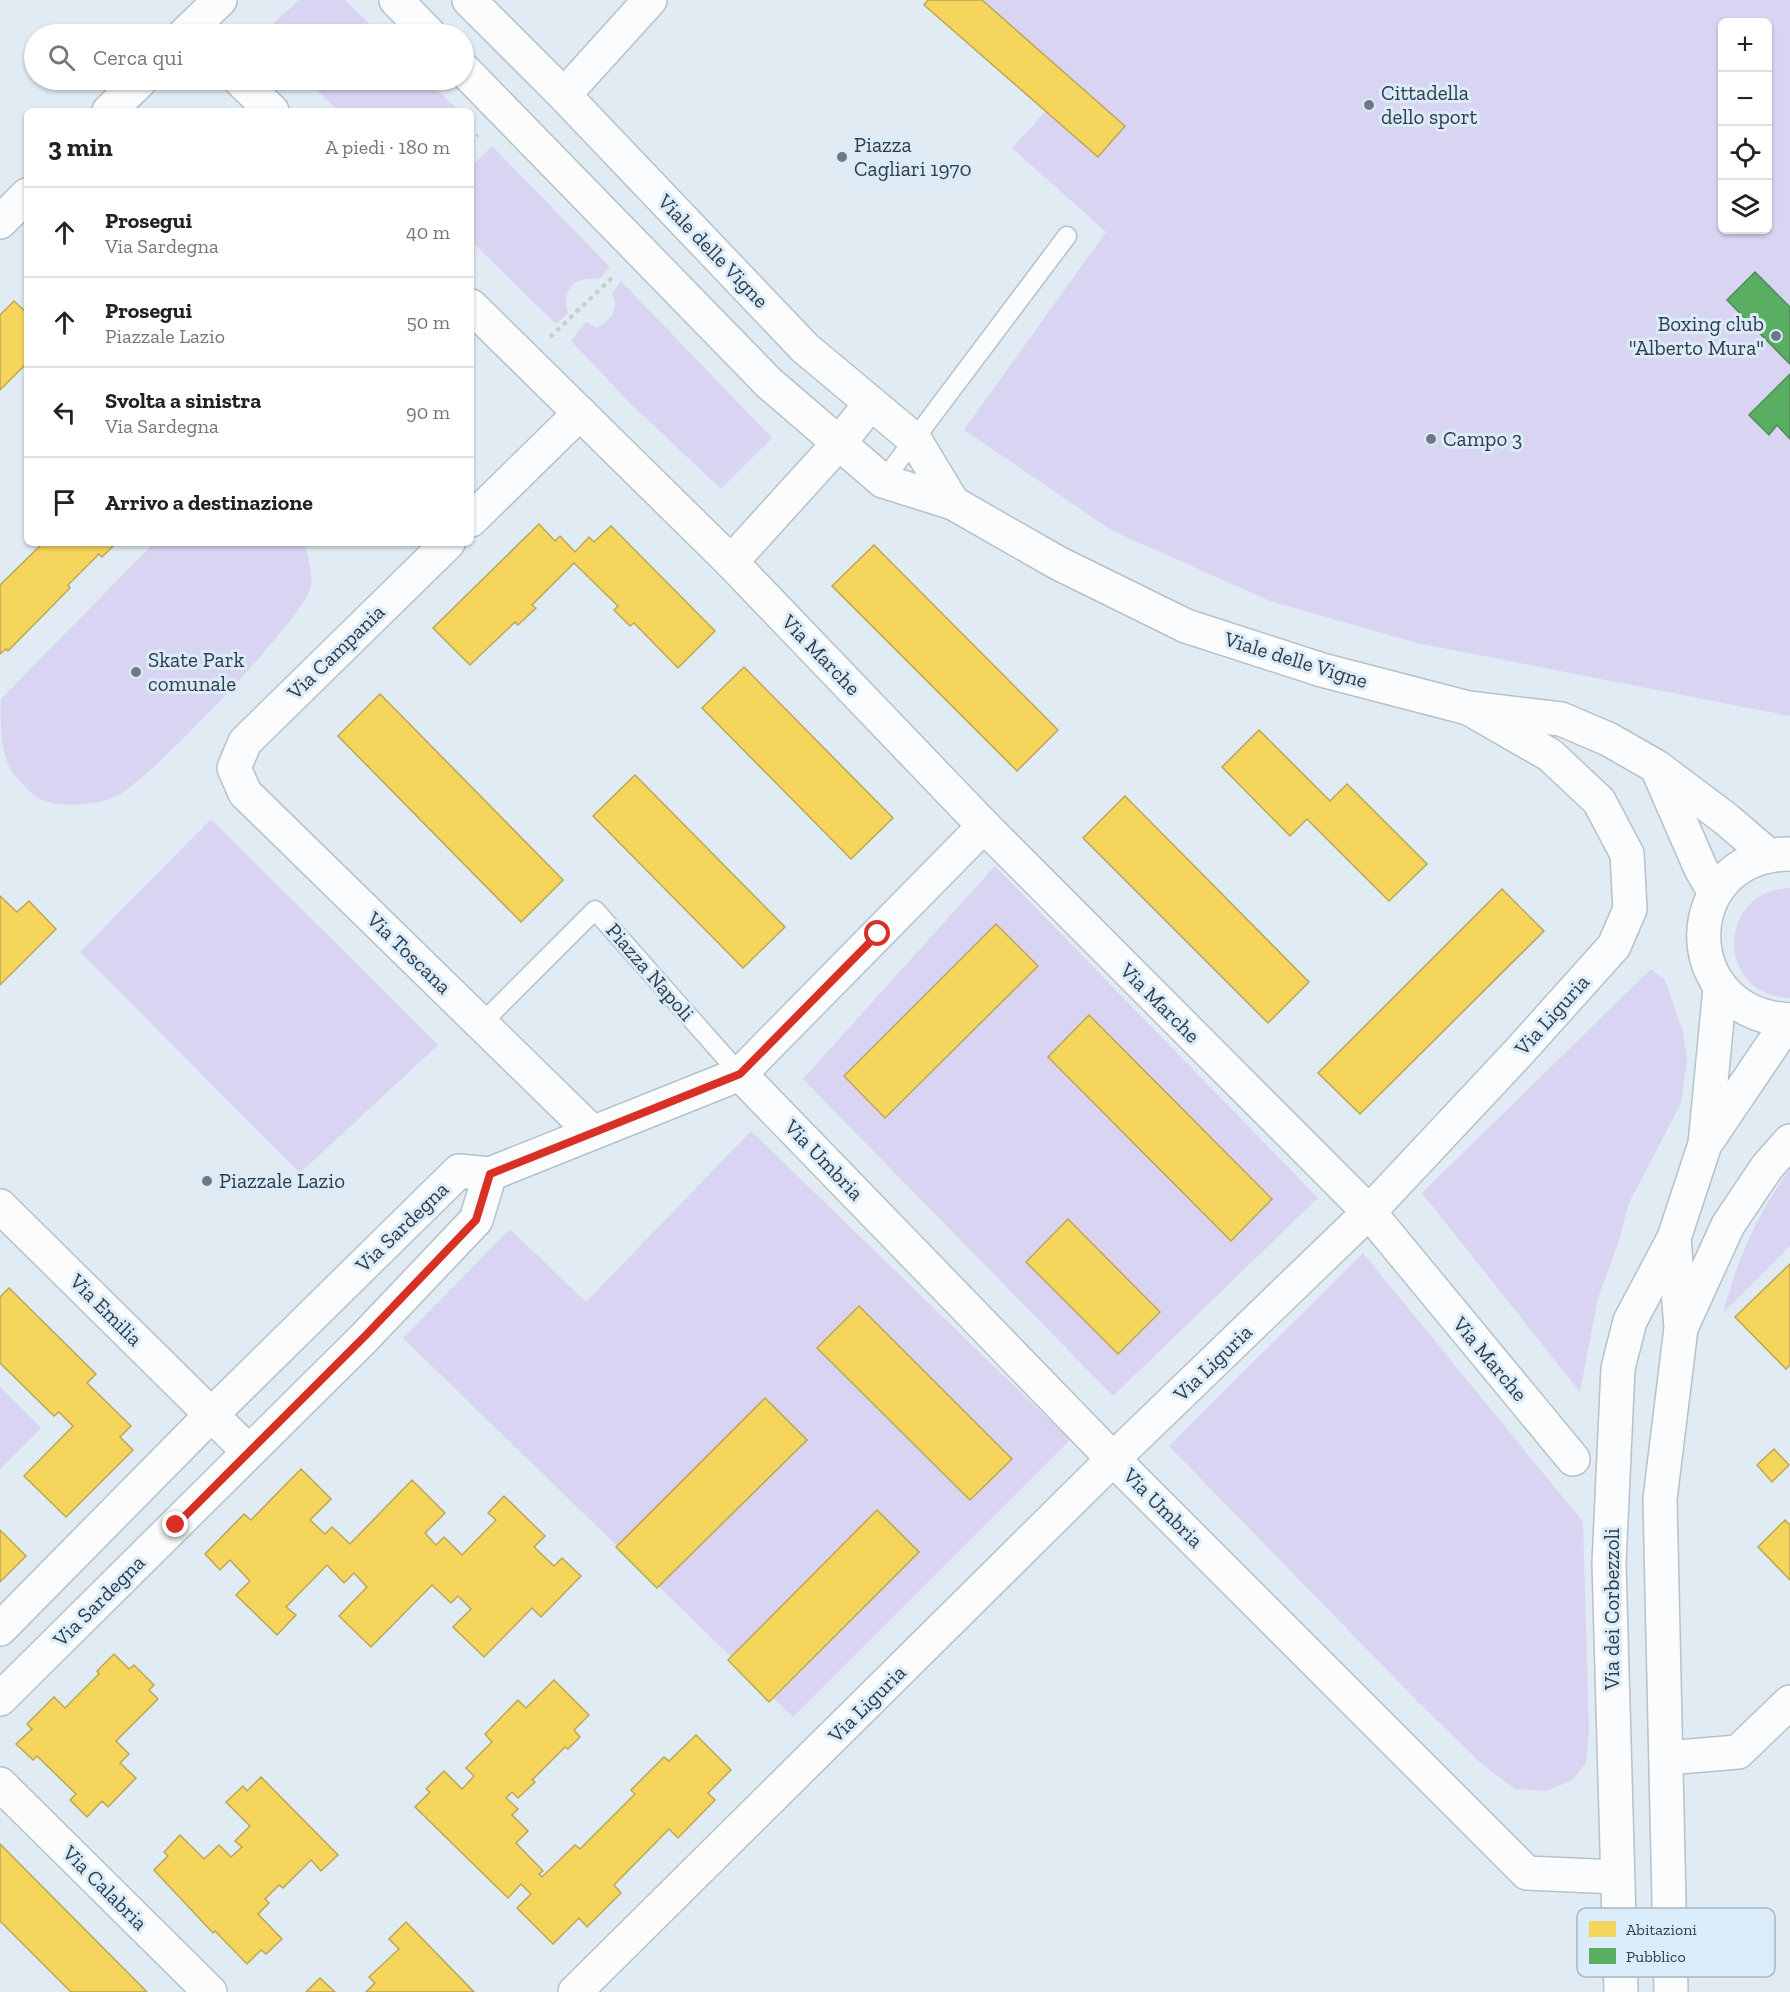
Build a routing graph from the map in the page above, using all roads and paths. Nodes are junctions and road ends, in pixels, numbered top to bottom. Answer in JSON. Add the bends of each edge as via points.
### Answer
{"nodes":[{"id":1,"x":220,"y":0,"type":"edge"},
{"id":2,"x":396,"y":0,"type":"edge"},
{"id":3,"x":469,"y":0,"type":"edge"},
{"id":4,"x":650,"y":0,"type":"edge"},
{"id":5,"x":198,"y":24,"type":"edge"},
{"id":6,"x":419,"y":24,"type":"edge"},
{"id":7,"x":474,"y":80,"type":"edge"},
{"id":8,"x":131,"y":90,"type":"edge"},
{"id":9,"x":250,"y":90,"type":"edge"},
{"id":10,"x":564,"y":95,"type":"junction"},
{"id":11,"x":113,"y":108,"type":"edge"},
{"id":12,"x":269,"y":108,"type":"edge"},
{"id":13,"x":24,"y":198,"type":"edge"},
{"id":14,"x":0,"y":222,"type":"edge"},
{"id":15,"x":1067,"y":236,"type":"dead end"},
{"id":16,"x":640,"y":251,"type":"junction"},
{"id":17,"x":474,"y":309,"type":"edge"},
{"id":18,"x":526,"y":360,"type":"junction"},
{"id":19,"x":871,"y":403,"type":"junction"},
{"id":20,"x":580,"y":413,"type":"junction"},
{"id":21,"x":915,"y":440,"type":"junction"},
{"id":22,"x":839,"y":443,"type":"junction"},
{"id":23,"x":883,"y":481,"type":"junction"},
{"id":24,"x":954,"y":503,"type":"junction"},
{"id":25,"x":474,"y":517,"type":"edge"},
{"id":26,"x":445,"y":546,"type":"edge"},
{"id":27,"x":731,"y":561,"type":"junction"},
{"id":28,"x":1468,"y":708,"type":"junction"},
{"id":29,"x":1657,"y":767,"type":"junction"},
{"id":30,"x":234,"y":768,"type":"joint"},
{"id":31,"x":984,"y":826,"type":"junction"},
{"id":32,"x":1779,"y":855,"type":"edge"},
{"id":33,"x":1715,"y":893,"type":"junction"},
{"id":34,"x":1720,"y":988,"type":"junction"},
{"id":35,"x":1790,"y":1020,"type":"edge"},
{"id":36,"x":481,"y":1024,"type":"junction"},
{"id":37,"x":740,"y":1074,"type":"junction"},
{"id":38,"x":592,"y":1132,"type":"junction"},
{"id":39,"x":1790,"y":1141,"type":"edge"},
{"id":40,"x":1706,"y":1144,"type":"junction"},
{"id":41,"x":490,"y":1174,"type":"junction"},
{"id":42,"x":0,"y":1206,"type":"edge"},
{"id":43,"x":1369,"y":1212,"type":"junction"},
{"id":44,"x":1674,"y":1238,"type":"junction"},
{"id":45,"x":1681,"y":1328,"type":"junction"},
{"id":46,"x":212,"y":1414,"type":"junction"},
{"id":47,"x":249,"y":1452,"type":"junction"},
{"id":48,"x":1113,"y":1459,"type":"junction"},
{"id":49,"x":1573,"y":1459,"type":"dead end"},
{"id":50,"x":0,"y":1629,"type":"edge"},
{"id":51,"x":0,"y":1699,"type":"edge"},
{"id":52,"x":1790,"y":1702,"type":"edge"},
{"id":53,"x":1666,"y":1758,"type":"junction"},
{"id":54,"x":0,"y":1784,"type":"edge"},
{"id":55,"x":1617,"y":1877,"type":"junction"},
{"id":56,"x":1618,"y":1908,"type":"edge"},
{"id":57,"x":1669,"y":1908,"type":"edge"},
{"id":58,"x":1620,"y":1977,"type":"edge"},
{"id":59,"x":1671,"y":1977,"type":"edge"},
{"id":60,"x":210,"y":1992,"type":"edge"},
{"id":61,"x":575,"y":1992,"type":"edge"},
{"id":62,"x":1621,"y":1992,"type":"edge"},
{"id":63,"x":1671,"y":1992,"type":"edge"}],
"edges":[{"from":1,"to":5,"type":"street"},
{"from":2,"to":6,"type":"street"},
{"from":3,"to":10,"type":"street","name":"Viale delle Vigne"},
{"from":4,"to":10,"type":"street"},
{"from":7,"to":16,"type":"street","name":"Viale delle Vigne"},
{"from":8,"to":11,"type":"street"},
{"from":9,"to":12,"type":"street"},
{"from":10,"to":19,"type":"street","name":"Viale delle Vigne","via":[[805,348]]},
{"from":13,"to":14,"type":"street"},
{"from":15,"to":21,"type":"lane"},
{"from":16,"to":18,"type":"path"},
{"from":16,"to":22,"type":"street","name":"Viale delle Vigne","via":[[769,383]]},
{"from":17,"to":18,"type":"street","name":"Via Marche"},
{"from":18,"to":20,"type":"street","name":"Via Marche"},
{"from":19,"to":21,"type":"street","name":"Viale delle Vigne"},
{"from":19,"to":22,"type":"street"},
{"from":20,"to":25,"type":"street"},
{"from":20,"to":27,"type":"street","name":"Via Marche"},
{"from":21,"to":23,"type":"lane"},
{"from":21,"to":24,"type":"street","name":"Viale delle Vigne"},
{"from":22,"to":23,"type":"street","name":"Viale delle Vigne"},
{"from":22,"to":27,"type":"street"},
{"from":23,"to":24,"type":"street","name":"Viale delle Vigne"},
{"from":24,"to":28,"type":"street","name":"Viale delle Vigne","via":[[1058,563],[1186,626],[1322,670]]},
{"from":26,"to":30,"type":"street","name":"Via Campania","via":[[245,742]]},
{"from":27,"to":31,"type":"street","name":"Via Marche"},
{"from":28,"to":29,"type":"street","name":"Viale delle Vigne","via":[[1561,719],[1608,739]]},
{"from":28,"to":43,"type":"street","name":"Via Liguria","via":[[1550,755],[1599,801],[1627,854],[1630,909],[1614,946]]},
{"from":29,"to":32,"type":"street","name":"Viale delle Vigne"},
{"from":29,"to":33,"type":"street"},
{"from":30,"to":36,"type":"street","name":"Via Toscana","via":[[245,793]]},
{"from":31,"to":37,"type":"street"},
{"from":31,"to":43,"type":"street","name":"Via Marche"},
{"from":32,"to":33,"type":"street","via":[[1747,863]]},
{"from":33,"to":34,"type":"street","via":[[1706,911],[1704,951]]},
{"from":34,"to":35,"type":"street","via":[[1751,1012]]},
{"from":34,"to":40,"type":"street","name":"Via dei Corbezzoli"},
{"from":35,"to":40,"type":"street","name":"Via dei Corbezzoli"},
{"from":36,"to":37,"type":"lane","name":"Piazza Napoli","via":[[595,910]]},
{"from":36,"to":38,"type":"street","name":"Via Toscana"},
{"from":37,"to":38,"type":"street"},
{"from":37,"to":48,"type":"street","name":"Via Umbria"},
{"from":38,"to":41,"type":"street"},
{"from":39,"to":45,"type":"street","via":[[1767,1167],[1728,1225]]},
{"from":40,"to":44,"type":"street","name":"Via dei Corbezzoli"},
{"from":41,"to":46,"type":"street","name":"Via Sardegna","via":[[459,1172],[441,1187]]},
{"from":41,"to":47,"type":"street","name":"Via Sardegna","via":[[476,1220]]},
{"from":42,"to":46,"type":"street","name":"Via Emilia"},
{"from":43,"to":48,"type":"street","name":"Via Liguria"},
{"from":43,"to":49,"type":"street","name":"Via Marche"},
{"from":44,"to":45,"type":"street","name":"Via dei Corbezzoli"},
{"from":44,"to":55,"type":"street","name":"Via dei Corbezzoli","via":[[1630,1321],[1618,1368],[1609,1563]]},
{"from":45,"to":53,"type":"street","name":"Via dei Corbezzoli","via":[[1660,1499]]},
{"from":46,"to":47,"type":"street"},
{"from":46,"to":50,"type":"street","name":"Via Sardegna"},
{"from":47,"to":51,"type":"street","name":"Via Sardegna"},
{"from":48,"to":55,"type":"street","name":"Via Umbria","via":[[1527,1873]]},
{"from":48,"to":61,"type":"street","name":"Via Liguria"},
{"from":52,"to":53,"type":"street","via":[[1738,1752]]},
{"from":53,"to":57,"type":"street","name":"Via dei Corbezzoli"},
{"from":54,"to":60,"type":"street","name":"Via Calabria"},
{"from":55,"to":56,"type":"street","name":"Via dei Corbezzoli"},
{"from":58,"to":62,"type":"street","name":"Via dei Corbezzoli"},
{"from":59,"to":63,"type":"street","name":"Via dei Corbezzoli"}]}
